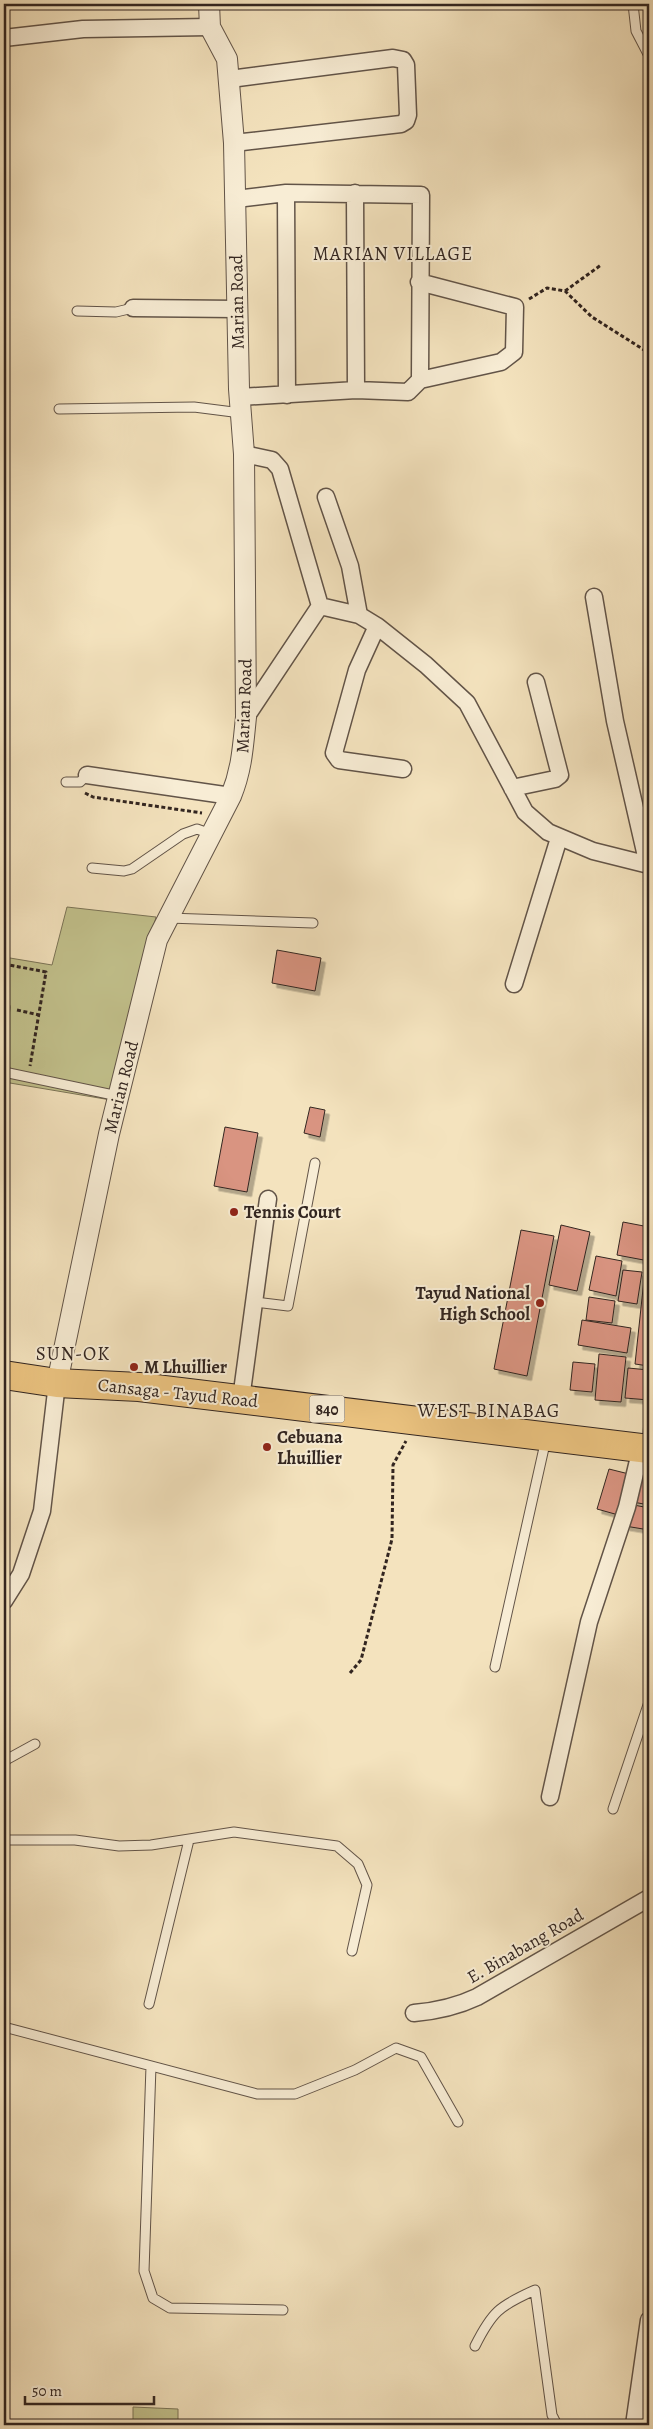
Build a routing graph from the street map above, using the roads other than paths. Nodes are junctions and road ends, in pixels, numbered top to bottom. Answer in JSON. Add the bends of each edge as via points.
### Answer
{"nodes":[{"id":1,"x":209,"y":4,"type":"edge"},
{"id":2,"x":633,"y":4,"type":"edge"},
{"id":3,"x":210,"y":27,"type":"junction"},
{"id":4,"x":4,"y":38,"type":"edge"},
{"id":5,"x":649,"y":56,"type":"edge"},
{"id":6,"x":230,"y":79,"type":"junction"},
{"id":7,"x":234,"y":143,"type":"junction"},
{"id":8,"x":286,"y":193,"type":"junction"},
{"id":9,"x":354,"y":193,"type":"junction"},
{"id":10,"x":236,"y":198,"type":"junction"},
{"id":11,"x":419,"y":282,"type":"junction"},
{"id":12,"x":133,"y":308,"type":"joint"},
{"id":13,"x":237,"y":309,"type":"junction"},
{"id":14,"x":77,"y":311,"type":"dead end"},
{"id":15,"x":420,"y":380,"type":"junction"},
{"id":16,"x":356,"y":390,"type":"junction"},
{"id":17,"x":288,"y":395,"type":"junction"},
{"id":18,"x":240,"y":405,"type":"junction"},
{"id":19,"x":59,"y":408,"type":"dead end"},
{"id":20,"x":244,"y":454,"type":"junction"},
{"id":21,"x":326,"y":497,"type":"dead end"},
{"id":22,"x":594,"y":597,"type":"dead end"},
{"id":23,"x":320,"y":606,"type":"junction"},
{"id":24,"x":358,"y":615,"type":"junction"},
{"id":25,"x":377,"y":626,"type":"junction"},
{"id":26,"x":536,"y":682,"type":"dead end"},
{"id":27,"x":246,"y":717,"type":"junction"},
{"id":28,"x":403,"y":769,"type":"dead end"},
{"id":29,"x":84,"y":778,"type":"joint"},
{"id":30,"x":66,"y":782,"type":"dead end"},
{"id":31,"x":512,"y":788,"type":"junction"},
{"id":32,"x":230,"y":796,"type":"junction"},
{"id":33,"x":211,"y":834,"type":"junction"},
{"id":34,"x":559,"y":838,"type":"junction"},
{"id":35,"x":648,"y":865,"type":"edge"},
{"id":36,"x":92,"y":868,"type":"dead end"},
{"id":37,"x":168,"y":918,"type":"junction"},
{"id":38,"x":313,"y":923,"type":"dead end"},
{"id":39,"x":514,"y":984,"type":"dead end"},
{"id":40,"x":4,"y":1072,"type":"edge"},
{"id":41,"x":118,"y":1096,"type":"junction"},
{"id":42,"x":315,"y":1164,"type":"dead end"},
{"id":43,"x":268,"y":1199,"type":"dead end"},
{"id":44,"x":255,"y":1302,"type":"junction"},
{"id":45,"x":4,"y":1375,"type":"edge"},
{"id":46,"x":57,"y":1383,"type":"junction"},
{"id":47,"x":241,"y":1399,"type":"junction"},
{"id":48,"x":649,"y":1421,"type":"edge"},
{"id":49,"x":546,"y":1436,"type":"junction"},
{"id":50,"x":646,"y":1448,"type":"edge"},
{"id":51,"x":4,"y":1601,"type":"edge"},
{"id":52,"x":495,"y":1667,"type":"dead end"},
{"id":53,"x":649,"y":1702,"type":"edge"},
{"id":54,"x":35,"y":1744,"type":"dead end"},
{"id":55,"x":4,"y":1761,"type":"edge"},
{"id":56,"x":550,"y":1797,"type":"dead end"},
{"id":57,"x":613,"y":1809,"type":"dead end"},
{"id":58,"x":4,"y":1840,"type":"edge"},
{"id":59,"x":189,"y":1840,"type":"junction"},
{"id":60,"x":649,"y":1898,"type":"edge"},
{"id":61,"x":352,"y":1952,"type":"dead end"},
{"id":62,"x":149,"y":2004,"type":"dead end"},
{"id":63,"x":414,"y":2013,"type":"dead end"},
{"id":64,"x":4,"y":2028,"type":"edge"},
{"id":65,"x":151,"y":2066,"type":"junction"},
{"id":66,"x":458,"y":2122,"type":"dead end"},
{"id":67,"x":283,"y":2310,"type":"dead end"},
{"id":68,"x":649,"y":2320,"type":"edge"},
{"id":69,"x":475,"y":2346,"type":"dead end"},
{"id":70,"x":557,"y":2425,"type":"edge"},
{"id":71,"x":634,"y":2425,"type":"edge"}],
"edges":[{"from":1,"to":3,"type":"street","name":"Marian Road"},
{"from":2,"to":5,"type":"lane","via":[[636,31]]},
{"from":3,"to":4,"type":"street","via":[[83,29]]},
{"from":3,"to":6,"type":"street","name":"Marian Road","via":[[228,58]]},
{"from":6,"to":7,"type":"street","name":"Marian Road"},
{"from":6,"to":7,"type":"street","via":[[393,58],[403,60],[406,66],[408,116],[401,124]]},
{"from":7,"to":10,"type":"street","name":"Marian Road"},
{"from":8,"to":9,"type":"street"},
{"from":8,"to":10,"type":"street"},
{"from":8,"to":17,"type":"street"},
{"from":9,"to":11,"type":"street","via":[[421,195]]},
{"from":9,"to":16,"type":"street"},
{"from":10,"to":13,"type":"street","name":"Marian Road"},
{"from":11,"to":15,"type":"street"},
{"from":11,"to":15,"type":"street","via":[[515,307],[514,352],[507,359]]},
{"from":12,"to":13,"type":"street"},
{"from":12,"to":14,"type":"lane","via":[[116,312]]},
{"from":13,"to":18,"type":"street","name":"Marian Road"},
{"from":15,"to":16,"type":"street","via":[[408,392]]},
{"from":16,"to":17,"type":"street"},
{"from":17,"to":18,"type":"street"},
{"from":18,"to":19,"type":"lane"},
{"from":18,"to":20,"type":"street","name":"Marian Road"},
{"from":20,"to":23,"type":"street","via":[[272,460],[280,469]]},
{"from":20,"to":27,"type":"street","name":"Marian Road"},
{"from":21,"to":24,"type":"street","via":[[350,566]]},
{"from":22,"to":35,"type":"street","via":[[616,721]]},
{"from":23,"to":24,"type":"street"},
{"from":23,"to":27,"type":"street"},
{"from":24,"to":25,"type":"street"},
{"from":25,"to":28,"type":"street","via":[[357,670],[334,752],[339,760]]},
{"from":25,"to":31,"type":"street","via":[[468,703]]},
{"from":26,"to":31,"type":"street","via":[[560,775],[555,779]]},
{"from":27,"to":32,"type":"street","name":"Marian Road","via":[[240,773]]},
{"from":29,"to":30,"type":"lane"},
{"from":29,"to":32,"type":"street"},
{"from":31,"to":34,"type":"street","via":[[525,812]]},
{"from":32,"to":33,"type":"street","name":"Marian Road"},
{"from":33,"to":36,"type":"lane","via":[[197,829],[183,834],[124,872]]},
{"from":33,"to":37,"type":"street","name":"Marian Road"},
{"from":34,"to":35,"type":"street","via":[[593,851]]},
{"from":34,"to":39,"type":"street"},
{"from":37,"to":38,"type":"lane"},
{"from":37,"to":41,"type":"street","name":"Marian Road","via":[[157,940]]},
{"from":40,"to":41,"type":"lane"},
{"from":41,"to":46,"type":"street","name":"Marian Road"},
{"from":42,"to":44,"type":"lane","via":[[288,1306]]},
{"from":43,"to":44,"type":"street"},
{"from":44,"to":47,"type":"street"},
{"from":45,"to":46,"type":"highway","name":"Cansaga - Tayud Road","number":"840"},
{"from":46,"to":47,"type":"highway","name":"Cansaga - Tayud Road","number":"840","via":[[139,1387]]},
{"from":46,"to":51,"type":"street","via":[[42,1511],[21,1574]]},
{"from":47,"to":49,"type":"highway","name":"Cansaga - Tayud Road","number":"840"},
{"from":48,"to":50,"type":"lane"},
{"from":49,"to":50,"type":"highway","name":"Cansaga - Tayud Road","number":"840"},
{"from":49,"to":52,"type":"lane"},
{"from":50,"to":56,"type":"street","via":[[589,1622]]},
{"from":53,"to":57,"type":"lane"},
{"from":54,"to":55,"type":"lane"},
{"from":58,"to":59,"type":"lane","via":[[75,1840],[119,1846]]},
{"from":59,"to":61,"type":"lane","via":[[234,1832],[337,1846],[358,1864],[367,1885]]},
{"from":59,"to":62,"type":"lane"},
{"from":60,"to":63,"type":"street","name":"E. Binabang Road","via":[[477,1997],[457,2006]]},
{"from":64,"to":65,"type":"lane"},
{"from":65,"to":66,"type":"lane","via":[[257,2094],[295,2094],[356,2070],[396,2048],[421,2057]]},
{"from":65,"to":67,"type":"lane","via":[[144,2271],[153,2298],[170,2308]]},
{"from":68,"to":71,"type":"street"},
{"from":69,"to":70,"type":"lane","via":[[489,2319],[510,2301],[535,2290],[552,2415]]}]}
